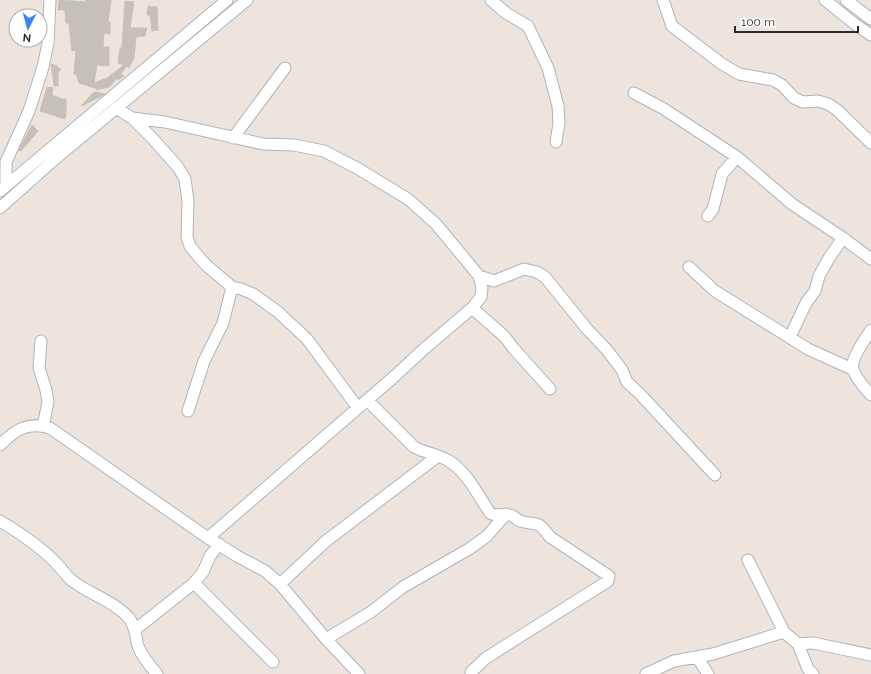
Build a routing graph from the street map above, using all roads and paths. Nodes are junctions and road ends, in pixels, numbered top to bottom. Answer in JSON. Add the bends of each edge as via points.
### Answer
{"nodes":[{"id":1,"x":50,"y":0,"type":"edge"},
{"id":2,"x":226,"y":0,"type":"edge"},
{"id":3,"x":247,"y":0,"type":"edge"},
{"id":4,"x":491,"y":0,"type":"edge"},
{"id":5,"x":663,"y":0,"type":"edge"},
{"id":6,"x":825,"y":0,"type":"edge"},
{"id":7,"x":846,"y":0,"type":"edge"},
{"id":8,"x":871,"y":19,"type":"edge"},
{"id":9,"x":871,"y":35,"type":"edge"},
{"id":10,"x":285,"y":68,"type":"dead end"},
{"id":11,"x":634,"y":93,"type":"dead end"},
{"id":12,"x":116,"y":108,"type":"junction"},
{"id":13,"x":132,"y":118,"type":"junction"},
{"id":14,"x":233,"y":138,"type":"junction"},
{"id":15,"x":556,"y":142,"type":"dead end"},
{"id":16,"x":871,"y":143,"type":"edge"},
{"id":17,"x":736,"y":157,"type":"junction"},
{"id":18,"x":3,"y":159,"type":"edge"},
{"id":19,"x":3,"y":188,"type":"edge"},
{"id":20,"x":0,"y":208,"type":"edge"},
{"id":21,"x":708,"y":216,"type":"dead end"},
{"id":22,"x":843,"y":238,"type":"junction"},
{"id":23,"x":871,"y":259,"type":"edge"},
{"id":24,"x":689,"y":267,"type":"dead end"},
{"id":25,"x":479,"y":276,"type":"junction"},
{"id":26,"x":232,"y":287,"type":"junction"},
{"id":27,"x":472,"y":308,"type":"junction"},
{"id":28,"x":871,"y":330,"type":"edge"},
{"id":29,"x":790,"y":337,"type":"junction"},
{"id":30,"x":41,"y":341,"type":"dead end"},
{"id":31,"x":852,"y":369,"type":"junction"},
{"id":32,"x":550,"y":389,"type":"dead end"},
{"id":33,"x":871,"y":395,"type":"edge"},
{"id":34,"x":367,"y":400,"type":"junction"},
{"id":35,"x":358,"y":408,"type":"junction"},
{"id":36,"x":188,"y":411,"type":"dead end"},
{"id":37,"x":43,"y":426,"type":"junction"},
{"id":38,"x":0,"y":445,"type":"edge"},
{"id":39,"x":438,"y":456,"type":"junction"},
{"id":40,"x":715,"y":475,"type":"dead end"},
{"id":41,"x":506,"y":514,"type":"junction"},
{"id":42,"x":0,"y":521,"type":"edge"},
{"id":43,"x":208,"y":538,"type":"junction"},
{"id":44,"x":219,"y":544,"type":"junction"},
{"id":45,"x":748,"y":560,"type":"dead end"},
{"id":46,"x":194,"y":583,"type":"junction"},
{"id":47,"x":280,"y":584,"type":"junction"},
{"id":48,"x":136,"y":629,"type":"junction"},
{"id":49,"x":784,"y":632,"type":"junction"},
{"id":50,"x":326,"y":639,"type":"junction"},
{"id":51,"x":798,"y":644,"type":"junction"},
{"id":52,"x":871,"y":654,"type":"edge"},
{"id":53,"x":697,"y":657,"type":"junction"},
{"id":54,"x":273,"y":662,"type":"dead end"},
{"id":55,"x":471,"y":673,"type":"edge"},
{"id":56,"x":157,"y":674,"type":"edge"},
{"id":57,"x":359,"y":674,"type":"edge"},
{"id":58,"x":646,"y":674,"type":"edge"},
{"id":59,"x":708,"y":674,"type":"edge"},
{"id":60,"x":813,"y":674,"type":"edge"}],
"edges":[{"from":1,"to":18,"type":"street","via":[[48,42],[43,67],[29,112]]},
{"from":2,"to":19,"type":"street"},
{"from":3,"to":12,"type":"street"},
{"from":4,"to":15,"type":"street","via":[[506,13],[528,26],[548,68],[558,106]]},
{"from":5,"to":16,"type":"street","via":[[672,26],[722,64],[738,74],[773,80],[782,85],[794,98],[803,102],[818,101],[828,104]]},
{"from":6,"to":9,"type":"street"},
{"from":7,"to":8,"type":"street"},
{"from":10,"to":14,"type":"street"},
{"from":11,"to":17,"type":"street","via":[[664,109]]},
{"from":12,"to":13,"type":"street"},
{"from":12,"to":20,"type":"street"},
{"from":13,"to":14,"type":"street","via":[[165,122]]},
{"from":13,"to":26,"type":"street","via":[[178,167],[185,179],[188,200],[186,233],[190,246],[206,265]]},
{"from":14,"to":25,"type":"street","via":[[324,151],[357,168],[408,199],[436,224]]},
{"from":17,"to":21,"type":"street","via":[[722,174],[713,209]]},
{"from":17,"to":22,"type":"street","via":[[792,204]]},
{"from":18,"to":19,"type":"street"},
{"from":22,"to":23,"type":"street"},
{"from":22,"to":29,"type":"street","via":[[819,276],[815,291],[806,303]]},
{"from":24,"to":29,"type":"street","via":[[715,291]]},
{"from":25,"to":27,"type":"street","via":[[481,297]]},
{"from":25,"to":40,"type":"street","via":[[494,281],[524,269],[545,277],[607,350],[622,370],[626,382]]},
{"from":26,"to":35,"type":"street","via":[[253,294],[278,312],[307,339]]},
{"from":26,"to":36,"type":"street","via":[[223,323],[204,361]]},
{"from":27,"to":32,"type":"street","via":[[504,336]]},
{"from":27,"to":34,"type":"street"},
{"from":28,"to":31,"type":"street","via":[[854,360]]},
{"from":29,"to":31,"type":"street","via":[[808,349]]},
{"from":30,"to":37,"type":"street","via":[[39,368],[48,402]]},
{"from":31,"to":33,"type":"street"},
{"from":34,"to":35,"type":"street"},
{"from":34,"to":39,"type":"street","via":[[414,447]]},
{"from":35,"to":43,"type":"street"},
{"from":37,"to":38,"type":"street","via":[[34,425],[18,430]]},
{"from":37,"to":43,"type":"street","via":[[50,428]]},
{"from":39,"to":41,"type":"street","via":[[457,468],[490,512],[494,515]]},
{"from":39,"to":47,"type":"street","via":[[326,542]]},
{"from":41,"to":50,"type":"street","via":[[487,536],[469,549],[403,587],[371,612]]},
{"from":41,"to":55,"type":"street","via":[[519,520],[536,523],[550,537],[607,574],[609,578],[486,658]]},
{"from":42,"to":48,"type":"street","via":[[37,546],[69,578],[114,606]]},
{"from":43,"to":44,"type":"street"},
{"from":44,"to":46,"type":"street"},
{"from":44,"to":47,"type":"street","via":[[265,571]]},
{"from":45,"to":49,"type":"street"},
{"from":46,"to":48,"type":"street"},
{"from":46,"to":54,"type":"street"},
{"from":47,"to":50,"type":"street"},
{"from":48,"to":56,"type":"street","via":[[138,647]]},
{"from":49,"to":51,"type":"street"},
{"from":49,"to":53,"type":"street"},
{"from":50,"to":57,"type":"street"},
{"from":51,"to":52,"type":"street","via":[[813,643]]},
{"from":51,"to":60,"type":"street","via":[[808,669]]},
{"from":53,"to":58,"type":"street","via":[[674,661]]},
{"from":53,"to":59,"type":"street"}]}
